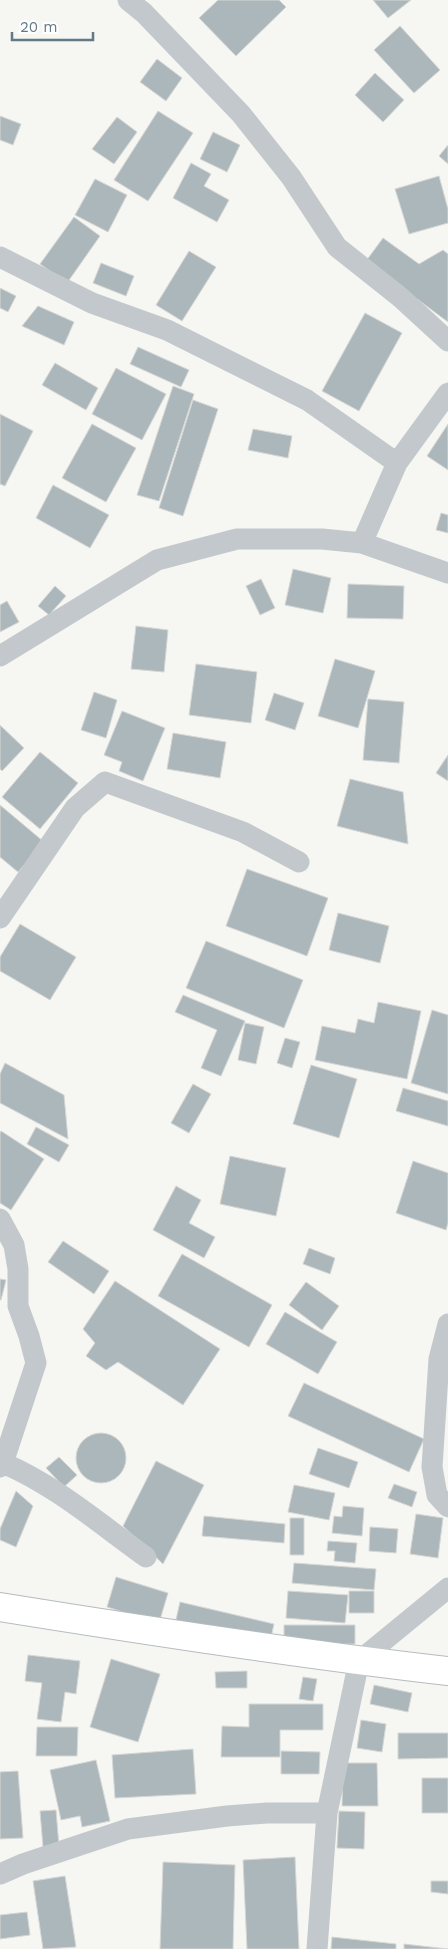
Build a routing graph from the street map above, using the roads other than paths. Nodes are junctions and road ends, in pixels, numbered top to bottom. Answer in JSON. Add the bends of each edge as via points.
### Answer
{"nodes":[{"id":1,"x":128,"y":0,"type":"edge"},
{"id":2,"x":0,"y":257,"type":"edge"},
{"id":3,"x":448,"y":341,"type":"edge"},
{"id":4,"x":448,"y":393,"type":"edge"},
{"id":5,"x":397,"y":463,"type":"junction"},
{"id":6,"x":362,"y":543,"type":"junction"},
{"id":7,"x":448,"y":573,"type":"edge"},
{"id":8,"x":0,"y":656,"type":"edge"},
{"id":9,"x":299,"y":862,"type":"dead end"},
{"id":10,"x":0,"y":918,"type":"edge"},
{"id":11,"x":0,"y":1219,"type":"edge"},
{"id":12,"x":448,"y":1324,"type":"edge"},
{"id":13,"x":444,"y":1360,"type":"edge"},
{"id":14,"x":1,"y":1465,"type":"edge"},
{"id":15,"x":448,"y":1507,"type":"edge"},
{"id":16,"x":146,"y":1557,"type":"dead end"},
{"id":17,"x":448,"y":1588,"type":"edge"},
{"id":18,"x":0,"y":1607,"type":"edge"},
{"id":19,"x":359,"y":1660,"type":"junction"},
{"id":20,"x":448,"y":1671,"type":"edge"},
{"id":21,"x":327,"y":1813,"type":"junction"},
{"id":22,"x":0,"y":1874,"type":"edge"},
{"id":23,"x":317,"y":1949,"type":"edge"}],
"edges":[{"from":1,"to":3,"type":"street","via":[[241,114],[291,177],[337,247],[400,297]]},
{"from":2,"to":5,"type":"street","via":[[92,303],[167,330],[307,400]]},
{"from":4,"to":5,"type":"street"},
{"from":5,"to":6,"type":"street"},
{"from":6,"to":7,"type":"street"},
{"from":6,"to":8,"type":"street","via":[[322,539],[237,539],[157,560]]},
{"from":9,"to":10,"type":"street","via":[[243,832],[105,782],[75,808]]},
{"from":11,"to":14,"type":"street","via":[[14,1245],[18,1306],[36,1363]]},
{"from":12,"to":13,"type":"street"},
{"from":13,"to":15,"type":"street","via":[[432,1466],[437,1495]]},
{"from":14,"to":16,"type":"street","via":[[24,1472]]},
{"from":17,"to":19,"type":"street"},
{"from":18,"to":19,"type":"street"},
{"from":19,"to":20,"type":"street"},
{"from":19,"to":21,"type":"street"},
{"from":21,"to":22,"type":"street","via":[[227,1816],[128,1829]]},
{"from":21,"to":23,"type":"street"}]}
